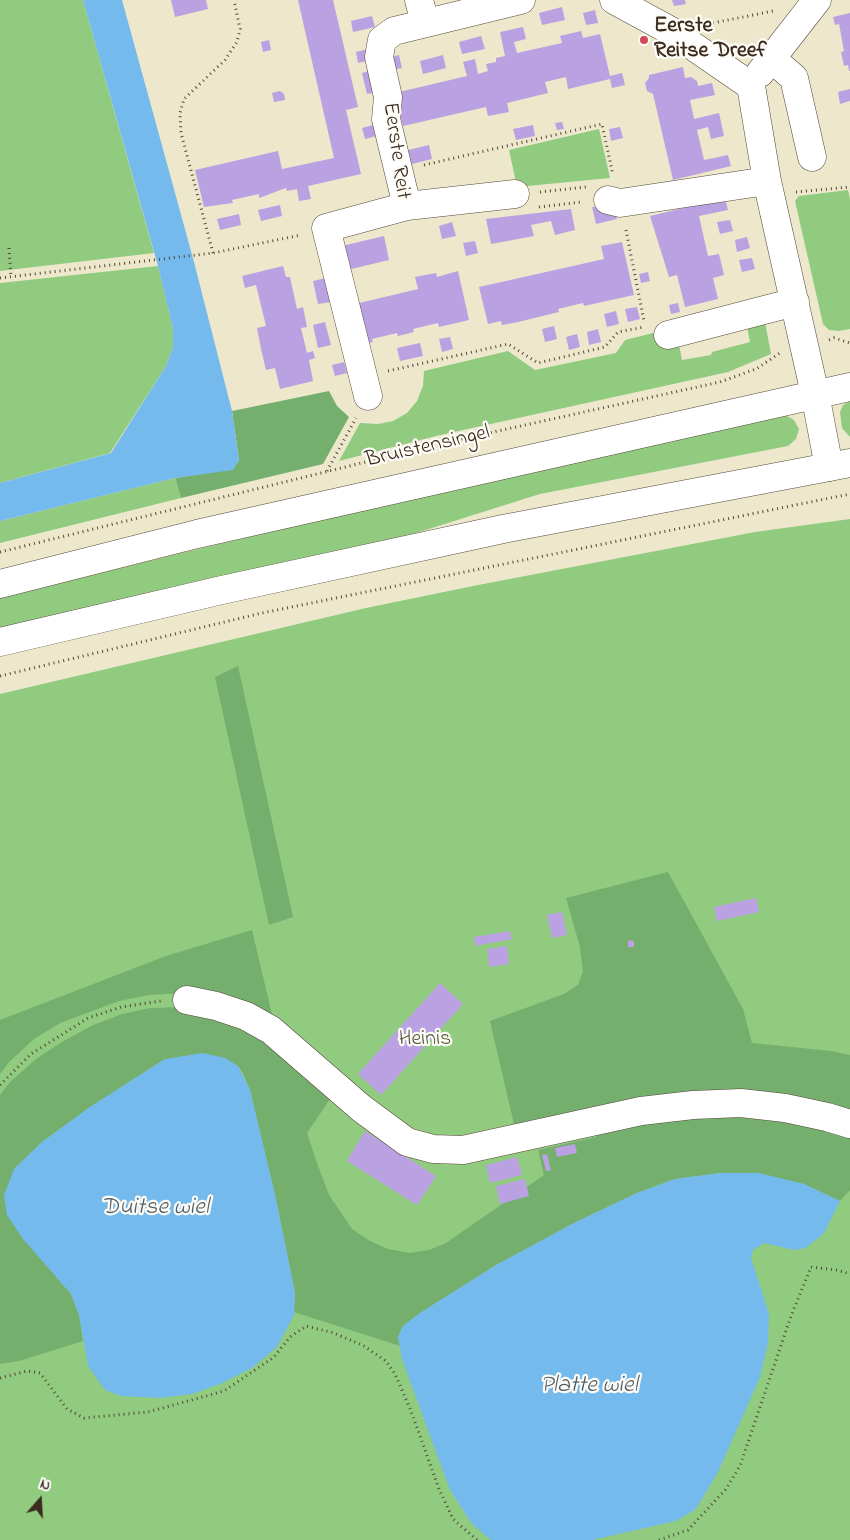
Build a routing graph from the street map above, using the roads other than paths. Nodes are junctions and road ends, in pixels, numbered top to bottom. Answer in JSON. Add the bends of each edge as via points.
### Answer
{"nodes":[{"id":1,"x":521,"y":0,"type":"edge"},
{"id":2,"x":614,"y":0,"type":"edge"},
{"id":3,"x":816,"y":1,"type":"edge"},
{"id":4,"x":422,"y":12,"type":"edge"},
{"id":5,"x":771,"y":58,"type":"junction"},
{"id":6,"x":751,"y":86,"type":"junction"},
{"id":7,"x":812,"y":157,"type":"dead end"},
{"id":8,"x":768,"y":188,"type":"junction"},
{"id":9,"x":515,"y":194,"type":"road end"},
{"id":10,"x":614,"y":201,"type":"road end"},
{"id":11,"x":407,"y":206,"type":"junction"},
{"id":12,"x":796,"y":302,"type":"junction"},
{"id":13,"x":668,"y":335,"type":"dead end"},
{"id":14,"x":366,"y":386,"type":"road end"},
{"id":15,"x":850,"y":387,"type":"edge"},
{"id":16,"x":815,"y":394,"type":"junction"},
{"id":17,"x":839,"y":465,"type":"edge"},
{"id":18,"x":0,"y":584,"type":"edge"},
{"id":19,"x":0,"y":642,"type":"edge"},
{"id":20,"x":187,"y":1000,"type":"road end"},
{"id":21,"x":850,"y":1124,"type":"edge"}],
"edges":[{"from":1,"to":4,"type":"street","name":"Eerste Reit"},
{"from":2,"to":6,"type":"street","via":[[671,31]]},
{"from":3,"to":5,"type":"street"},
{"from":4,"to":11,"type":"street","name":"Eerste Reit","via":[[382,40],[379,57],[388,97],[386,119]]},
{"from":5,"to":6,"type":"street"},
{"from":5,"to":7,"type":"street","via":[[794,78]]},
{"from":6,"to":8,"type":"street"},
{"from":8,"to":10,"type":"street"},
{"from":8,"to":12,"type":"street"},
{"from":9,"to":11,"type":"street"},
{"from":11,"to":14,"type":"street","name":"Eerste Reit","via":[[326,228]]},
{"from":12,"to":13,"type":"street"},
{"from":12,"to":16,"type":"street"},
{"from":15,"to":16,"type":"street","name":"Bruistensingel"},
{"from":16,"to":17,"type":"street"},
{"from":16,"to":18,"type":"street","name":"Bruistensingel","via":[[196,534]]},
{"from":17,"to":19,"type":"street","via":[[504,529]]},
{"from":20,"to":21,"type":"street","via":[[224,1008],[271,1030],[360,1108],[407,1142],[433,1149],[463,1150],[641,1111],[693,1105],[740,1103],[785,1108],[828,1116]]}]}
